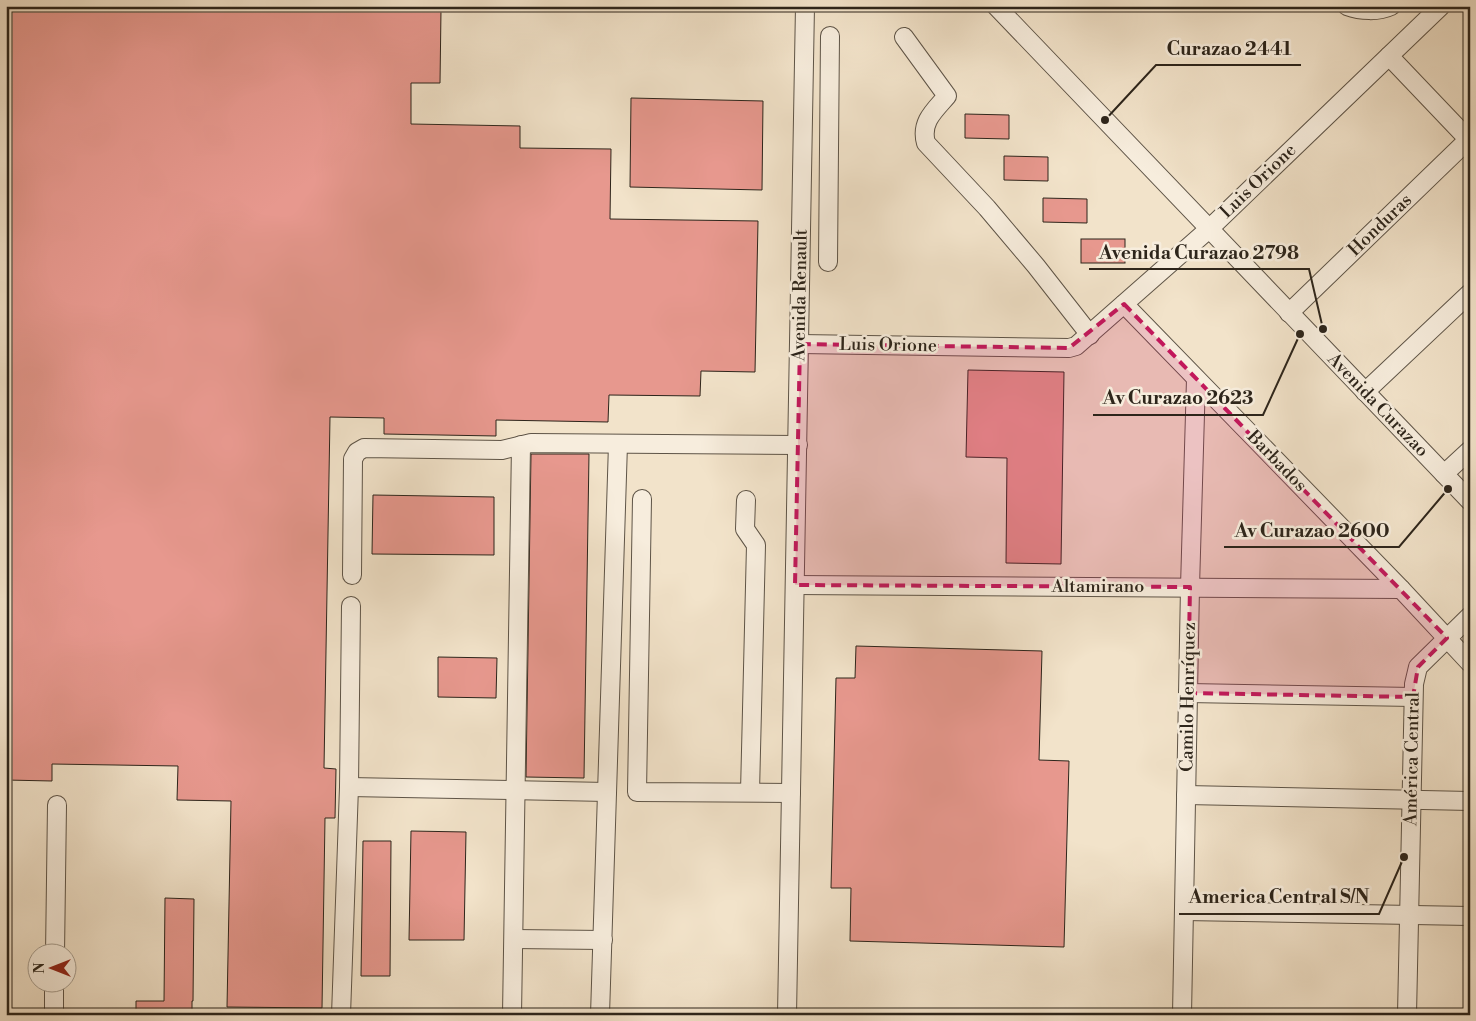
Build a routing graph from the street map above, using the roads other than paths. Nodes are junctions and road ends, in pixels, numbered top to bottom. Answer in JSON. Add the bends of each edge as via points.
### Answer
{"nodes":[{"id":1,"x":805,"y":6,"type":"edge"},
{"id":2,"x":996,"y":6,"type":"edge"},
{"id":3,"x":1347,"y":6,"type":"edge"},
{"id":4,"x":1391,"y":6,"type":"edge"},
{"id":5,"x":1441,"y":6,"type":"edge"},
{"id":6,"x":830,"y":36,"type":"dead end"},
{"id":7,"x":904,"y":37,"type":"dead end"},
{"id":8,"x":1389,"y":56,"type":"junction"},
{"id":9,"x":1469,"y":139,"type":"edge"},
{"id":10,"x":802,"y":178,"type":"junction"},
{"id":11,"x":829,"y":179,"type":"junction"},
{"id":12,"x":1209,"y":229,"type":"junction"},
{"id":13,"x":828,"y":262,"type":"dead end"},
{"id":14,"x":1470,"y":293,"type":"edge"},
{"id":15,"x":1124,"y":304,"type":"junction"},
{"id":16,"x":1289,"y":313,"type":"junction"},
{"id":17,"x":1090,"y":335,"type":"junction"},
{"id":18,"x":800,"y":344,"type":"junction"},
{"id":19,"x":1196,"y":379,"type":"junction"},
{"id":20,"x":1365,"y":392,"type":"junction"},
{"id":21,"x":618,"y":444,"type":"junction"},
{"id":22,"x":798,"y":445,"type":"junction"},
{"id":23,"x":521,"y":446,"type":"junction"},
{"id":24,"x":1470,"y":450,"type":"edge"},
{"id":25,"x":1444,"y":474,"type":"junction"},
{"id":26,"x":642,"y":499,"type":"dead end"},
{"id":27,"x":746,"y":500,"type":"dead end"},
{"id":28,"x":1470,"y":501,"type":"edge"},
{"id":29,"x":352,"y":575,"type":"dead end"},
{"id":30,"x":795,"y":585,"type":"junction"},
{"id":31,"x":1190,"y":587,"type":"junction"},
{"id":32,"x":1401,"y":589,"type":"junction"},
{"id":33,"x":351,"y":606,"type":"dead end"},
{"id":34,"x":1470,"y":616,"type":"edge"},
{"id":35,"x":1447,"y":638,"type":"junction"},
{"id":36,"x":1470,"y":663,"type":"edge"},
{"id":37,"x":1188,"y":693,"type":"junction"},
{"id":38,"x":1413,"y":698,"type":"junction"},
{"id":39,"x":348,"y":787,"type":"junction"},
{"id":40,"x":516,"y":790,"type":"junction"},
{"id":41,"x":607,"y":792,"type":"junction"},
{"id":42,"x":750,"y":792,"type":"junction"},
{"id":43,"x":791,"y":793,"type":"junction"},
{"id":44,"x":1186,"y":795,"type":"junction"},
{"id":45,"x":1411,"y":799,"type":"junction"},
{"id":46,"x":1470,"y":801,"type":"edge"},
{"id":47,"x":56,"y":805,"type":"dead end"},
{"id":48,"x":1184,"y":911,"type":"junction"},
{"id":49,"x":1409,"y":915,"type":"junction"},
{"id":50,"x":1470,"y":916,"type":"edge"},
{"id":51,"x":514,"y":939,"type":"junction"},
{"id":52,"x":603,"y":940,"type":"junction"},
{"id":53,"x":55,"y":944,"type":"edge"},
{"id":54,"x":54,"y":994,"type":"edge"},
{"id":55,"x":54,"y":1015,"type":"edge"},
{"id":56,"x":341,"y":1015,"type":"edge"},
{"id":57,"x":512,"y":1015,"type":"edge"},
{"id":58,"x":600,"y":1015,"type":"edge"},
{"id":59,"x":787,"y":1015,"type":"edge"},
{"id":60,"x":1182,"y":1015,"type":"edge"},
{"id":61,"x":1407,"y":1015,"type":"edge"}],
"edges":[{"from":1,"to":10,"type":"street","name":"Avenida Renault"},
{"from":2,"to":12,"type":"street","name":"Avenida Curazao"},
{"from":3,"to":4,"type":"street","via":[[1384,10]]},
{"from":5,"to":8,"type":"street","name":"Luis Orione"},
{"from":6,"to":11,"type":"street"},
{"from":7,"to":17,"type":"street","via":[[947,96],[926,120],[923,133],[926,143],[987,208]]},
{"from":8,"to":9,"type":"street"},
{"from":8,"to":12,"type":"street","name":"Luis Orione"},
{"from":9,"to":16,"type":"street","name":"Honduras"},
{"from":10,"to":11,"type":"street"},
{"from":10,"to":18,"type":"street","name":"Avenida Renault"},
{"from":11,"to":13,"type":"street"},
{"from":12,"to":15,"type":"street","name":"Luis Orione"},
{"from":12,"to":16,"type":"street","name":"Avenida Curazao"},
{"from":14,"to":20,"type":"street"},
{"from":15,"to":17,"type":"street","name":"Luis Orione"},
{"from":15,"to":19,"type":"street","name":"Barbados"},
{"from":16,"to":20,"type":"street","name":"Avenida Curazao"},
{"from":17,"to":18,"type":"street","name":"Luis Orione","via":[[1069,348]]},
{"from":18,"to":22,"type":"street","name":"Avenida Renault"},
{"from":19,"to":31,"type":"street","name":"Camilo Henríquez"},
{"from":19,"to":32,"type":"street","name":"Barbados"},
{"from":20,"to":25,"type":"street","name":"Avenida Curazao"},
{"from":21,"to":22,"type":"street"},
{"from":21,"to":23,"type":"street","via":[[532,443]]},
{"from":21,"to":41,"type":"street"},
{"from":22,"to":30,"type":"street","name":"Avenida Renault"},
{"from":23,"to":29,"type":"street","via":[[502,450],[364,448],[357,452],[353,459]]},
{"from":23,"to":40,"type":"street"},
{"from":24,"to":25,"type":"street"},
{"from":25,"to":28,"type":"street","name":"Avenida Curazao"},
{"from":26,"to":42,"type":"street","via":[[637,792]]},
{"from":27,"to":42,"type":"street","via":[[745,529],[756,545]]},
{"from":30,"to":31,"type":"street","name":"Altamirano"},
{"from":30,"to":43,"type":"street","name":"Avenida Renault"},
{"from":31,"to":32,"type":"street","name":"Altamirano"},
{"from":31,"to":37,"type":"street","name":"Camilo Henríquez"},
{"from":32,"to":35,"type":"street","name":"Barbados"},
{"from":33,"to":39,"type":"street"},
{"from":34,"to":35,"type":"street","name":"América Central"},
{"from":35,"to":36,"type":"street","name":"Barbados"},
{"from":35,"to":38,"type":"street","name":"América Central","via":[[1418,667]]},
{"from":37,"to":38,"type":"street"},
{"from":37,"to":44,"type":"street","name":"Camilo Henríquez"},
{"from":38,"to":45,"type":"street","name":"América Central"},
{"from":39,"to":40,"type":"street"},
{"from":39,"to":56,"type":"street"},
{"from":40,"to":41,"type":"street"},
{"from":40,"to":51,"type":"street"},
{"from":41,"to":52,"type":"street"},
{"from":42,"to":43,"type":"street"},
{"from":43,"to":59,"type":"street","name":"Avenida Renault"},
{"from":44,"to":45,"type":"street"},
{"from":44,"to":48,"type":"street","name":"Camilo Henríquez"},
{"from":45,"to":46,"type":"street"},
{"from":45,"to":49,"type":"street","name":"América Central"},
{"from":47,"to":53,"type":"street"},
{"from":48,"to":49,"type":"street"},
{"from":48,"to":60,"type":"street","name":"Camilo Henríquez"},
{"from":49,"to":50,"type":"street"},
{"from":49,"to":61,"type":"street","name":"América Central"},
{"from":51,"to":52,"type":"street"},
{"from":51,"to":57,"type":"street"},
{"from":52,"to":58,"type":"street"},
{"from":54,"to":55,"type":"street"}]}
